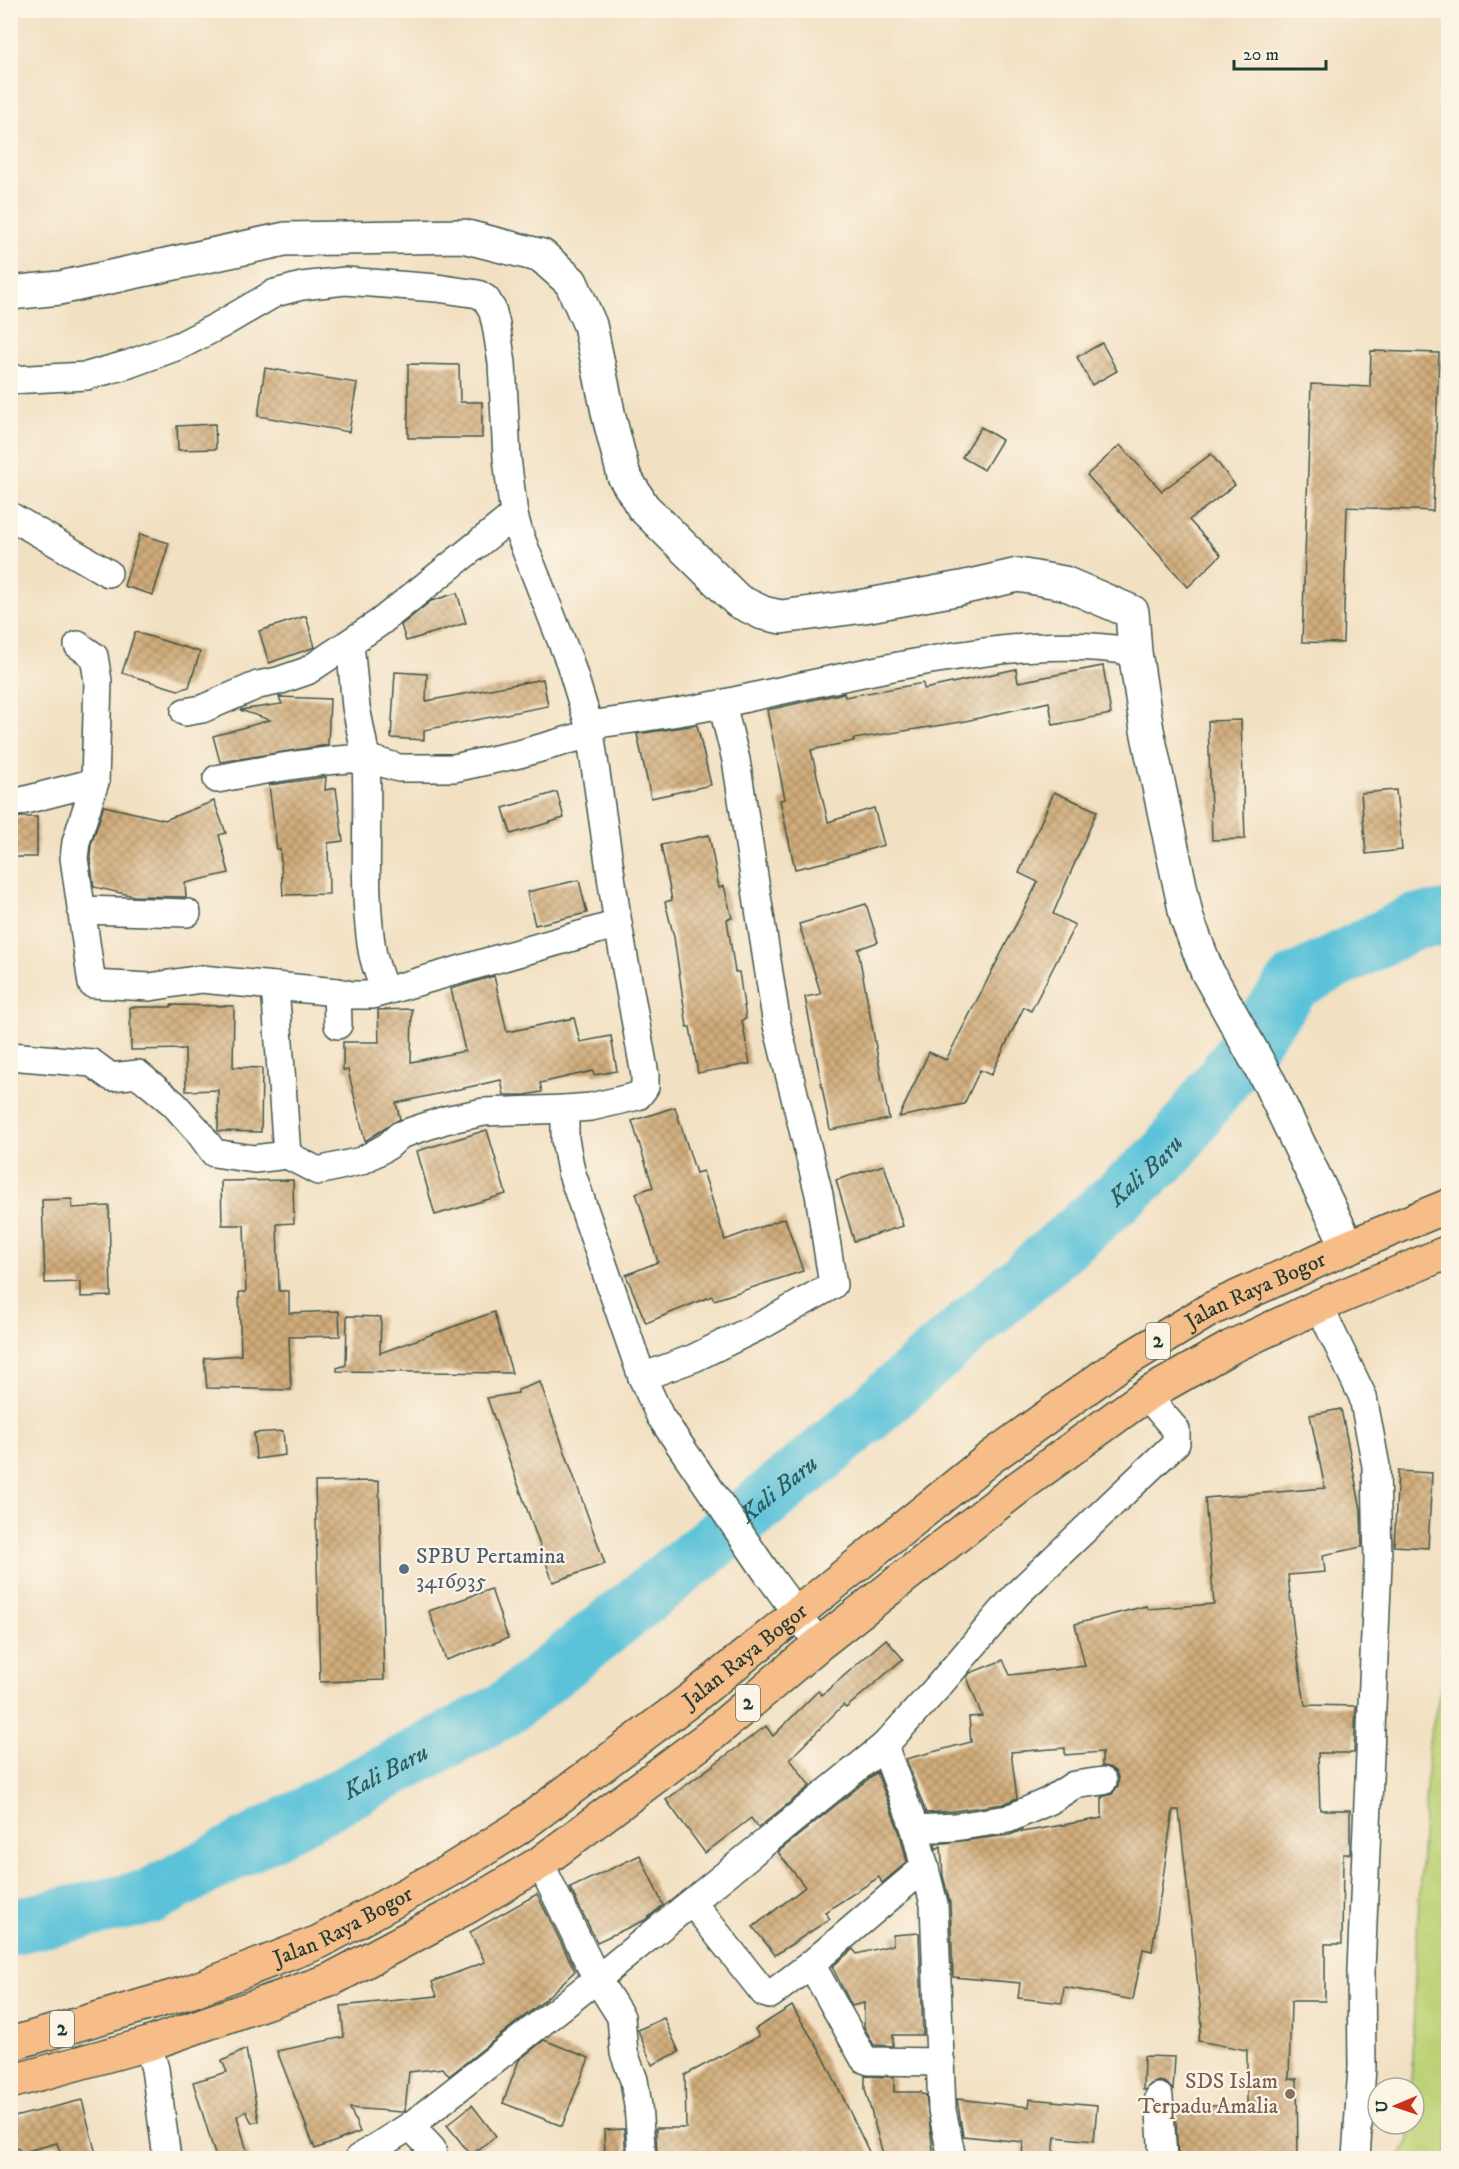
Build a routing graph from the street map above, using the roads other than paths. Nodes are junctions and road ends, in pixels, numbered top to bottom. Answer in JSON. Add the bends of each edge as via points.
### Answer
{"nodes":[{"id":1,"x":10,"y":293,"type":"edge"},
{"id":2,"x":10,"y":380,"type":"edge"},
{"id":3,"x":514,"y":515,"type":"junction"},
{"id":4,"x":10,"y":516,"type":"edge"},
{"id":5,"x":108,"y":573,"type":"dead end"},
{"id":6,"x":350,"y":643,"type":"junction"},
{"id":7,"x":78,"y":645,"type":"dead end"},
{"id":8,"x":1135,"y":652,"type":"junction"},
{"id":9,"x":722,"y":704,"type":"junction"},
{"id":10,"x":185,"y":712,"type":"dead end"},
{"id":11,"x":590,"y":729,"type":"junction"},
{"id":12,"x":366,"y":758,"type":"junction"},
{"id":13,"x":217,"y":779,"type":"dead end"},
{"id":14,"x":95,"y":782,"type":"junction"},
{"id":15,"x":10,"y":804,"type":"edge"},
{"id":16,"x":81,"y":910,"type":"junction"},
{"id":17,"x":187,"y":913,"type":"dead end"},
{"id":18,"x":618,"y":924,"type":"junction"},
{"id":19,"x":275,"y":986,"type":"junction"},
{"id":20,"x":384,"y":990,"type":"junction"},
{"id":21,"x":337,"y":992,"type":"junction"},
{"id":22,"x":338,"y":1025,"type":"dead end"},
{"id":23,"x":10,"y":1056,"type":"edge"},
{"id":24,"x":565,"y":1108,"type":"junction"},
{"id":25,"x":287,"y":1155,"type":"junction"},
{"id":26,"x":1449,"y":1206,"type":"edge"},
{"id":27,"x":1348,"y":1246,"type":"junction"},
{"id":28,"x":1449,"y":1252,"type":"edge"},
{"id":29,"x":1319,"y":1306,"type":"junction"},
{"id":30,"x":642,"y":1377,"type":"junction"},
{"id":31,"x":1146,"y":1395,"type":"junction"},
{"id":32,"x":797,"y":1613,"type":"junction"},
{"id":33,"x":819,"y":1644,"type":"junction"},
{"id":34,"x":884,"y":1746,"type":"junction"},
{"id":35,"x":1103,"y":1781,"type":"dead end"},
{"id":36,"x":915,"y":1829,"type":"junction"},
{"id":37,"x":540,"y":1863,"type":"junction"},
{"id":38,"x":925,"y":1867,"type":"junction"},
{"id":39,"x":692,"y":1902,"type":"junction"},
{"id":40,"x":811,"y":1964,"type":"junction"},
{"id":41,"x":597,"y":1979,"type":"junction"},
{"id":42,"x":189,"y":1992,"type":"junction"},
{"id":43,"x":201,"y":2026,"type":"junction"},
{"id":44,"x":10,"y":2044,"type":"edge"},
{"id":45,"x":148,"y":2044,"type":"junction"},
{"id":46,"x":941,"y":2062,"type":"junction"},
{"id":47,"x":10,"y":2082,"type":"edge"},
{"id":48,"x":1159,"y":2097,"type":"dead end"},
{"id":49,"x":410,"y":2126,"type":"junction"},
{"id":50,"x":166,"y":2158,"type":"edge"},
{"id":51,"x":358,"y":2158,"type":"edge"},
{"id":52,"x":433,"y":2158,"type":"edge"},
{"id":53,"x":642,"y":2158,"type":"edge"},
{"id":54,"x":952,"y":2158,"type":"edge"},
{"id":55,"x":1162,"y":2158,"type":"edge"},
{"id":56,"x":1356,"y":2158,"type":"edge"}],
"edges":[{"from":1,"to":8,"type":"street","via":[[60,288],[285,239],[463,236],[542,256],[571,282],[590,325],[624,476],[643,507],[738,601],[781,617],[864,606],[1018,575],[1036,577],[1064,583],[1132,612]]},
{"from":2,"to":3,"type":"street","via":[[87,376],[129,364],[181,345],[275,293],[302,286],[345,281],[478,294],[492,309],[496,325]]},
{"from":3,"to":6,"type":"street","via":[[422,591]]},
{"from":3,"to":11,"type":"street","via":[[570,663]]},
{"from":4,"to":5,"type":"street"},
{"from":6,"to":10,"type":"street","via":[[307,671]]},
{"from":6,"to":12,"type":"street"},
{"from":7,"to":14,"type":"street","via":[[94,656],[98,668]]},
{"from":8,"to":9,"type":"street","via":[[1030,647],[966,654],[872,670]]},
{"from":8,"to":27,"type":"street","via":[[1147,730],[1187,919],[1207,971],[1270,1084]]},
{"from":9,"to":11,"type":"street"},
{"from":9,"to":30,"type":"street","via":[[736,760],[777,1025],[819,1194],[833,1285],[694,1358]]},
{"from":11,"to":12,"type":"street","via":[[519,754],[454,768],[399,768]]},
{"from":11,"to":18,"type":"street"},
{"from":12,"to":13,"type":"street","via":[[314,762]]},
{"from":12,"to":20,"type":"street","via":[[368,908],[372,951]]},
{"from":14,"to":15,"type":"street"},
{"from":14,"to":16,"type":"street","via":[[75,842]]},
{"from":16,"to":17,"type":"street"},
{"from":16,"to":19,"type":"street","via":[[92,984],[150,987],[201,979]]},
{"from":18,"to":20,"type":"street"},
{"from":18,"to":24,"type":"street","via":[[645,1088],[638,1096],[591,1107]]},
{"from":19,"to":21,"type":"street"},
{"from":19,"to":25,"type":"street"},
{"from":20,"to":21,"type":"street","via":[[367,995]]},
{"from":21,"to":22,"type":"street"},
{"from":23,"to":25,"type":"street","via":[[92,1064],[111,1077],[138,1074],[174,1104],[214,1153],[254,1159]]},
{"from":24,"to":25,"type":"street","via":[[484,1112],[445,1120],[400,1135],[361,1161],[318,1171]]},
{"from":24,"to":30,"type":"street","via":[[571,1171]]},
{"from":26,"to":27,"type":"highway","name":"Jalan Raya Bogor","number":"2"},
{"from":27,"to":32,"type":"highway","name":"Jalan Raya Bogor","number":"2","via":[[1212,1309],[1120,1364],[990,1458]]},
{"from":28,"to":29,"type":"highway","name":"Jalan Raya Bogor","number":"2"},
{"from":29,"to":31,"type":"highway","name":"Jalan Raya Bogor","number":"2","via":[[1231,1347]]},
{"from":29,"to":56,"type":"street","via":[[1363,1397],[1376,1466],[1378,1562]]},
{"from":30,"to":32,"type":"street","via":[[660,1416]]},
{"from":31,"to":33,"type":"highway","name":"Jalan Raya Bogor","number":"2","via":[[1019,1487]]},
{"from":31,"to":34,"type":"street","via":[[1176,1430],[1176,1443],[1017,1594]]},
{"from":32,"to":33,"type":"street"},
{"from":32,"to":42,"type":"highway","name":"Jalan Raya Bogor","number":"2","via":[[681,1707],[518,1828],[461,1864],[320,1942]]},
{"from":33,"to":37,"type":"highway","name":"Jalan Raya Bogor","number":"2","via":[[714,1733]]},
{"from":34,"to":36,"type":"street"},
{"from":34,"to":39,"type":"street"},
{"from":35,"to":36,"type":"street","via":[[1074,1785],[1008,1819]]},
{"from":36,"to":38,"type":"street"},
{"from":37,"to":41,"type":"street"},
{"from":37,"to":43,"type":"highway","name":"Jalan Raya Bogor","number":"2","via":[[330,1980]]},
{"from":38,"to":40,"type":"street"},
{"from":38,"to":46,"type":"street","via":[[934,1904]]},
{"from":39,"to":40,"type":"street","via":[[764,1993],[771,1995]]},
{"from":39,"to":41,"type":"street"},
{"from":40,"to":46,"type":"street","via":[[864,2059]]},
{"from":41,"to":49,"type":"street"},
{"from":41,"to":53,"type":"street","via":[[621,2017],[624,2053],[635,2089]]},
{"from":42,"to":43,"type":"highway"},
{"from":42,"to":44,"type":"highway","name":"Jalan Raya Bogor","number":"2"},
{"from":43,"to":45,"type":"highway","name":"Jalan Raya Bogor","number":"2"},
{"from":45,"to":47,"type":"highway","name":"Jalan Raya Bogor","number":"2"},
{"from":45,"to":50,"type":"street","via":[[155,2069]]},
{"from":46,"to":54,"type":"street","via":[[942,2110]]},
{"from":48,"to":55,"type":"street"},
{"from":49,"to":51,"type":"street"},
{"from":49,"to":52,"type":"street","via":[[432,2149]]}]}
